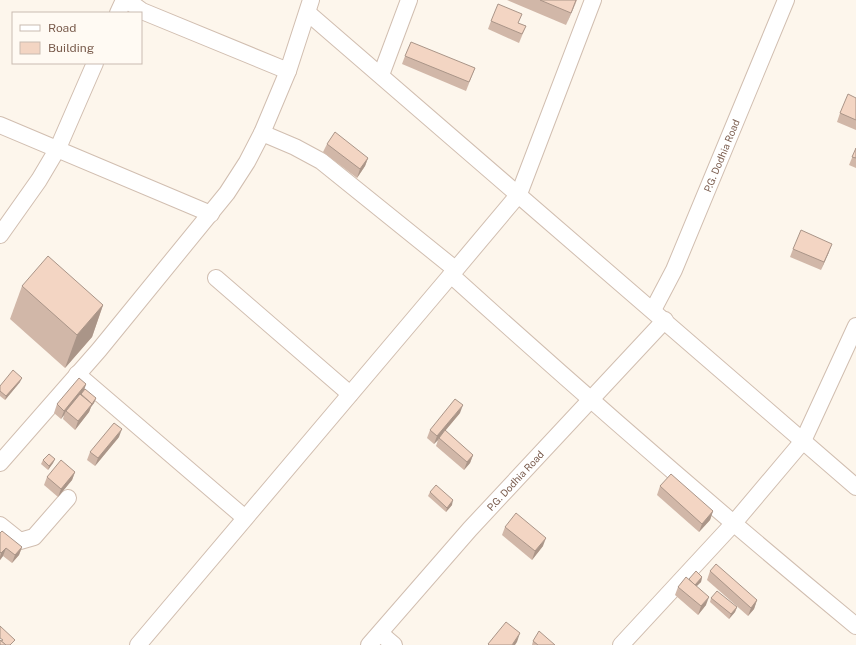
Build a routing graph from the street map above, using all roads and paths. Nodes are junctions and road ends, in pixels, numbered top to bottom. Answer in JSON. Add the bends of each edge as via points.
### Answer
{"nodes":[{"id":1,"x":124,"y":0,"type":"edge"},
{"id":2,"x":127,"y":0,"type":"edge"},
{"id":3,"x":409,"y":0,"type":"edge"},
{"id":4,"x":593,"y":0,"type":"edge"},
{"id":5,"x":786,"y":0,"type":"edge"},
{"id":6,"x":309,"y":6,"type":"edge"},
{"id":7,"x":118,"y":12,"type":"edge"},
{"id":8,"x":95,"y":64,"type":"edge"},
{"id":9,"x":288,"y":71,"type":"junction"},
{"id":10,"x":381,"y":75,"type":"junction"},
{"id":11,"x":0,"y":125,"type":"edge"},
{"id":12,"x":262,"y":133,"type":"junction"},
{"id":13,"x":58,"y":148,"type":"junction"},
{"id":14,"x":519,"y":194,"type":"junction"},
{"id":15,"x":212,"y":214,"type":"junction"},
{"id":16,"x":0,"y":235,"type":"edge"},
{"id":17,"x":453,"y":272,"type":"junction"},
{"id":18,"x":216,"y":278,"type":"dead end"},
{"id":19,"x":652,"y":310,"type":"junction"},
{"id":20,"x":665,"y":320,"type":"junction"},
{"id":21,"x":856,"y":326,"type":"edge"},
{"id":22,"x":77,"y":374,"type":"junction"},
{"id":23,"x":350,"y":394,"type":"junction"},
{"id":24,"x":591,"y":401,"type":"junction"},
{"id":25,"x":803,"y":441,"type":"junction"},
{"id":26,"x":0,"y":463,"type":"edge"},
{"id":27,"x":856,"y":487,"type":"edge"},
{"id":28,"x":68,"y":498,"type":"dead end"},
{"id":29,"x":245,"y":518,"type":"junction"},
{"id":30,"x":733,"y":524,"type":"junction"},
{"id":31,"x":0,"y":525,"type":"edge"},
{"id":32,"x":856,"y":626,"type":"edge"},
{"id":33,"x":380,"y":633,"type":"junction"},
{"id":34,"x":138,"y":645,"type":"edge"},
{"id":35,"x":369,"y":645,"type":"edge"},
{"id":36,"x":394,"y":645,"type":"edge"},
{"id":37,"x":621,"y":645,"type":"edge"}],
"edges":[{"from":1,"to":7,"type":"street"},
{"from":2,"to":9,"type":"street","via":[[142,11]]},
{"from":3,"to":10,"type":"street"},
{"from":4,"to":14,"type":"street"},
{"from":5,"to":19,"type":"street","name":"P.G. Dodhia Road","via":[[674,270]]},
{"from":6,"to":9,"type":"street"},
{"from":6,"to":10,"type":"street"},
{"from":8,"to":13,"type":"street"},
{"from":9,"to":12,"type":"street"},
{"from":10,"to":14,"type":"street"},
{"from":11,"to":13,"type":"street"},
{"from":12,"to":15,"type":"street","via":[[247,162]]},
{"from":12,"to":17,"type":"street","via":[[321,161]]},
{"from":13,"to":15,"type":"street"},
{"from":13,"to":16,"type":"street"},
{"from":14,"to":17,"type":"street"},
{"from":14,"to":19,"type":"street"},
{"from":15,"to":22,"type":"street"},
{"from":17,"to":23,"type":"street"},
{"from":17,"to":24,"type":"street"},
{"from":18,"to":23,"type":"street"},
{"from":19,"to":20,"type":"street"},
{"from":20,"to":24,"type":"street","name":"P.G. Dodhia Road"},
{"from":20,"to":25,"type":"street"},
{"from":21,"to":25,"type":"street"},
{"from":22,"to":26,"type":"street"},
{"from":22,"to":29,"type":"street"},
{"from":23,"to":29,"type":"street"},
{"from":24,"to":30,"type":"street"},
{"from":24,"to":33,"type":"street","name":"P.G. Dodhia Road","via":[[470,529]]},
{"from":25,"to":27,"type":"street"},
{"from":25,"to":30,"type":"street"},
{"from":28,"to":31,"type":"street","via":[[34,537],[20,541]]},
{"from":29,"to":34,"type":"street"},
{"from":30,"to":32,"type":"street"},
{"from":30,"to":37,"type":"street"},
{"from":33,"to":35,"type":"street","name":"P.G. Dodhia Road"},
{"from":33,"to":36,"type":"street"}]}
